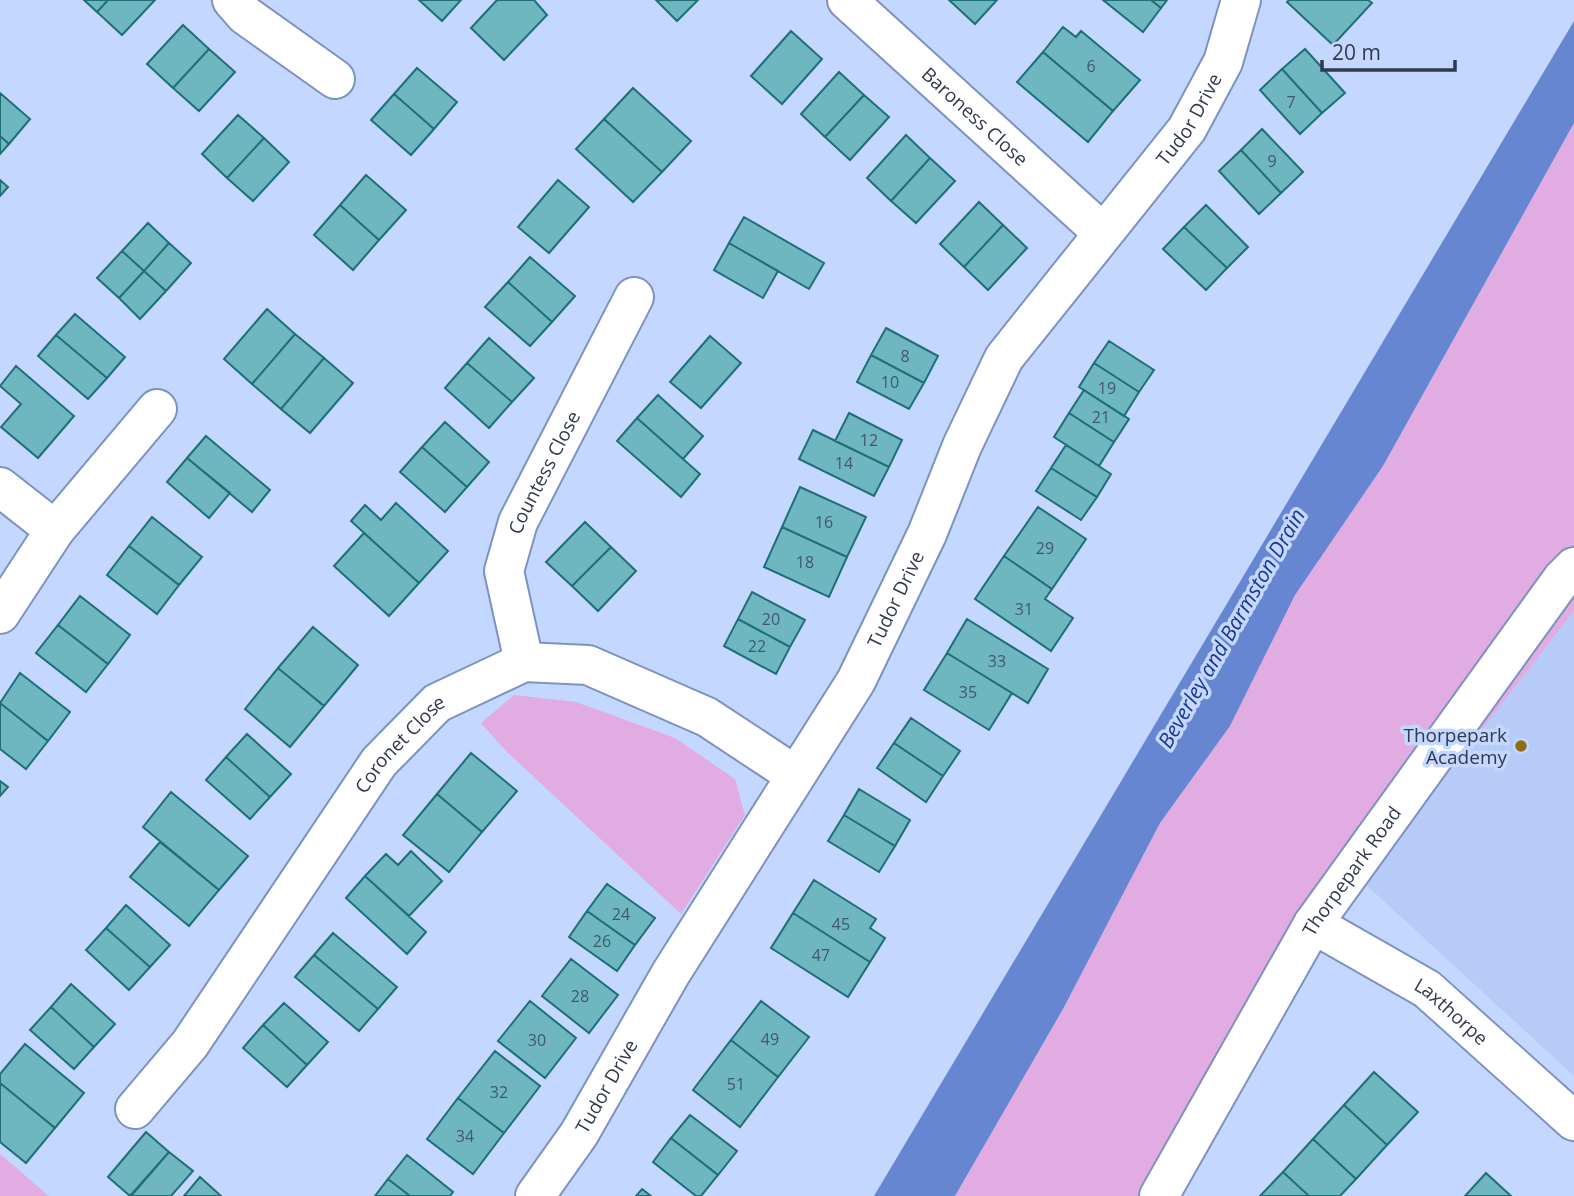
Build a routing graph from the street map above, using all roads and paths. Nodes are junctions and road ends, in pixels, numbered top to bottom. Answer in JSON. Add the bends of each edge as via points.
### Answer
{"nodes":[{"id":1,"x":232,"y":0,"type":"edge"},
{"id":2,"x":847,"y":0,"type":"edge"},
{"id":3,"x":1241,"y":0,"type":"edge"},
{"id":4,"x":335,"y":79,"type":"dead end"},
{"id":5,"x":1103,"y":233,"type":"junction"},
{"id":6,"x":634,"y":297,"type":"dead end"},
{"id":7,"x":157,"y":409,"type":"dead end"},
{"id":8,"x":0,"y":487,"type":"edge"},
{"id":9,"x":55,"y":530,"type":"junction"},
{"id":10,"x":1574,"y":567,"type":"edge"},
{"id":11,"x":0,"y":614,"type":"edge"},
{"id":12,"x":524,"y":662,"type":"junction"},
{"id":13,"x":795,"y":775,"type":"junction"},
{"id":14,"x":1313,"y":924,"type":"junction"},
{"id":15,"x":135,"y":1109,"type":"dead end"},
{"id":16,"x":1574,"y":1121,"type":"edge"},
{"id":17,"x":534,"y":1196,"type":"edge"},
{"id":18,"x":1159,"y":1196,"type":"edge"}],
"edges":[{"from":1,"to":4,"type":"street","via":[[245,15]]},
{"from":2,"to":5,"type":"street","name":"Baroness Close"},
{"from":3,"to":5,"type":"street","name":"Tudor Drive","via":[[1223,62],[1187,129]]},
{"from":5,"to":13,"type":"street","name":"Tudor Drive","via":[[1004,358],[856,681]]},
{"from":6,"to":12,"type":"street","name":"Countess Close","via":[[518,523],[504,571]]},
{"from":7,"to":9,"type":"street"},
{"from":8,"to":9,"type":"street"},
{"from":9,"to":11,"type":"street"},
{"from":10,"to":14,"type":"street","name":"Thorpepark Road"},
{"from":12,"to":13,"type":"street","name":"Coronet Close","via":[[588,665],[707,716]]},
{"from":12,"to":15,"type":"street","name":"Coronet Close","via":[[438,703],[379,762],[190,1044]]},
{"from":13,"to":17,"type":"street","name":"Tudor Drive","via":[[671,973],[579,1134]]},
{"from":14,"to":16,"type":"street","name":"Laxthorpe","via":[[1427,989]]},
{"from":14,"to":18,"type":"street","name":"Thorpepark Road"}]}
